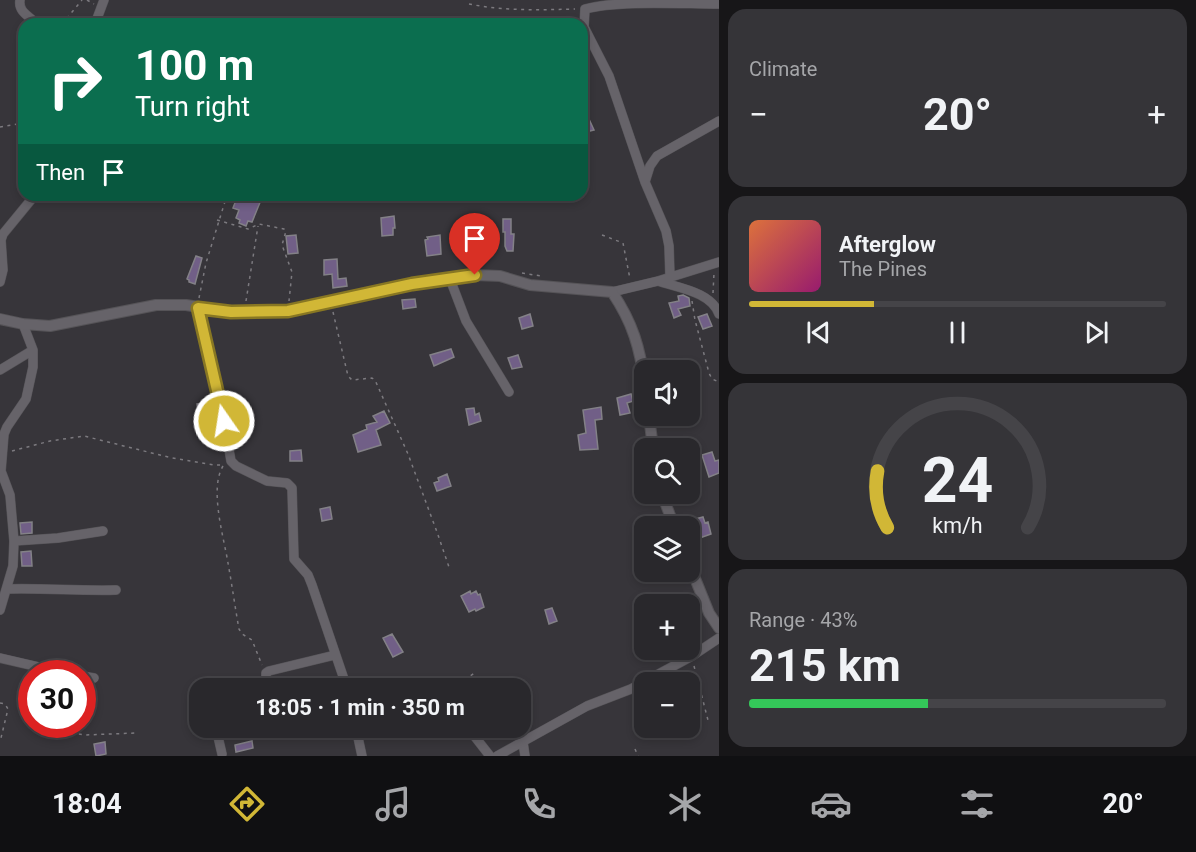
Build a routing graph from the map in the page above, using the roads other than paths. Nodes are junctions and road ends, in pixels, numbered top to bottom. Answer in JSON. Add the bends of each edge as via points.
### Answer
{"nodes":[{"id":1,"x":20,"y":0,"type":"edge"},
{"id":2,"x":104,"y":0,"type":"edge"},
{"id":3,"x":719,"y":4,"type":"edge"},
{"id":4,"x":31,"y":18,"type":"edge"},
{"id":5,"x":97,"y":18,"type":"edge"},
{"id":6,"x":584,"y":18,"type":"edge"},
{"id":7,"x":588,"y":35,"type":"edge"},
{"id":8,"x":719,"y":121,"type":"edge"},
{"id":9,"x":645,"y":182,"type":"junction"},
{"id":10,"x":30,"y":201,"type":"edge"},
{"id":11,"x":717,"y":263,"type":"edge"},
{"id":12,"x":670,"y":277,"type":"junction"},
{"id":13,"x":450,"y":279,"type":"junction"},
{"id":14,"x":658,"y":281,"type":"junction"},
{"id":15,"x":0,"y":282,"type":"edge"},
{"id":16,"x":612,"y":292,"type":"junction"},
{"id":17,"x":198,"y":308,"type":"junction"},
{"id":18,"x":719,"y":314,"type":"edge"},
{"id":19,"x":0,"y":318,"type":"edge"},
{"id":20,"x":23,"y":324,"type":"junction"},
{"id":21,"x":33,"y":350,"type":"junction"},
{"id":22,"x":642,"y":360,"type":"edge"},
{"id":23,"x":0,"y":370,"type":"edge"},
{"id":24,"x":508,"y":392,"type":"dead end"},
{"id":25,"x":1,"y":471,"type":"edge"},
{"id":26,"x":102,"y":531,"type":"dead end"},
{"id":27,"x":14,"y":541,"type":"junction"},
{"id":28,"x":696,"y":582,"type":"edge"},
{"id":29,"x":7,"y":588,"type":"junction"},
{"id":30,"x":116,"y":590,"type":"dead end"},
{"id":31,"x":0,"y":610,"type":"edge"},
{"id":32,"x":719,"y":628,"type":"edge"},
{"id":33,"x":719,"y":638,"type":"edge"},
{"id":34,"x":335,"y":655,"type":"junction"},
{"id":35,"x":0,"y":658,"type":"edge"},
{"id":36,"x":18,"y":662,"type":"edge"},
{"id":37,"x":266,"y":678,"type":"edge"},
{"id":38,"x":343,"y":678,"type":"edge"},
{"id":39,"x":218,"y":738,"type":"edge"},
{"id":40,"x":358,"y":738,"type":"edge"},
{"id":41,"x":476,"y":738,"type":"edge"},
{"id":42,"x":523,"y":742,"type":"junction"},
{"id":43,"x":222,"y":754,"type":"dead end"},
{"id":44,"x":362,"y":756,"type":"edge"},
{"id":45,"x":490,"y":756,"type":"edge"},
{"id":46,"x":496,"y":756,"type":"edge"},
{"id":47,"x":525,"y":756,"type":"edge"}],
"edges":[{"from":1,"to":4,"type":"street","via":[[20,7]]},
{"from":2,"to":5,"type":"street"},
{"from":3,"to":6,"type":"street","via":[[610,3],[585,9]]},
{"from":7,"to":9,"type":"street","via":[[609,76]]},
{"from":8,"to":9,"type":"street","via":[[657,156]]},
{"from":9,"to":12,"type":"street","via":[[666,231]]},
{"from":10,"to":15,"type":"street","via":[[3,234]]},
{"from":11,"to":12,"type":"street"},
{"from":12,"to":14,"type":"street"},
{"from":13,"to":16,"type":"street","via":[[500,276],[530,285]]},
{"from":13,"to":17,"type":"street","via":[[288,311]]},
{"from":13,"to":24,"type":"street","via":[[466,321]]},
{"from":14,"to":16,"type":"street"},
{"from":14,"to":18,"type":"street","via":[[712,301]]},
{"from":16,"to":22,"type":"street","via":[[627,315]]},
{"from":17,"to":20,"type":"street","via":[[156,305],[69,324]]},
{"from":17,"to":34,"type":"street","via":[[227,463],[292,488],[294,559],[308,575]]},
{"from":19,"to":20,"type":"street"},
{"from":20,"to":21,"type":"street"},
{"from":21,"to":23,"type":"street"},
{"from":21,"to":25,"type":"street","via":[[30,387],[7,427]]},
{"from":25,"to":27,"type":"street","via":[[10,495]]},
{"from":26,"to":27,"type":"street"},
{"from":27,"to":29,"type":"street"},
{"from":28,"to":32,"type":"street"},
{"from":29,"to":30,"type":"street"},
{"from":29,"to":31,"type":"street"},
{"from":33,"to":42,"type":"street","via":[[632,689],[587,706]]},
{"from":34,"to":37,"type":"street","via":[[266,673]]},
{"from":34,"to":38,"type":"street"},
{"from":35,"to":36,"type":"street"},
{"from":39,"to":43,"type":"street"},
{"from":40,"to":44,"type":"street"},
{"from":41,"to":45,"type":"street"},
{"from":42,"to":46,"type":"street"},
{"from":42,"to":47,"type":"street"}]}
